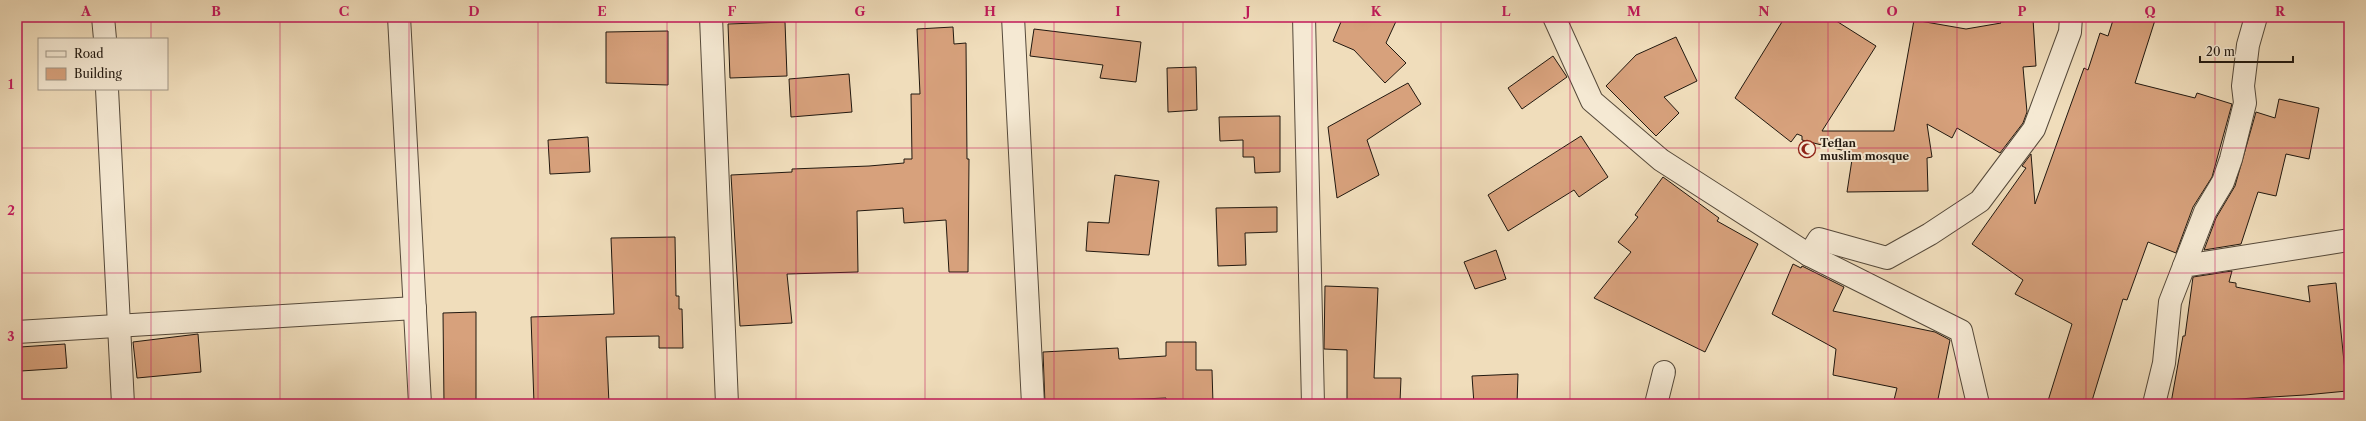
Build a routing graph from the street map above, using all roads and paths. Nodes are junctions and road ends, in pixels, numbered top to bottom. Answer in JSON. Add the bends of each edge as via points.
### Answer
{"nodes":[{"id":1,"x":104,"y":17,"type":"edge"},
{"id":2,"x":398,"y":17,"type":"edge"},
{"id":3,"x":711,"y":17,"type":"edge"},
{"id":4,"x":1013,"y":17,"type":"edge"},
{"id":5,"x":1304,"y":17,"type":"edge"},
{"id":6,"x":1554,"y":17,"type":"edge"},
{"id":7,"x":2071,"y":17,"type":"edge"},
{"id":8,"x":2256,"y":17,"type":"edge"},
{"id":9,"x":105,"y":38,"type":"edge"},
{"id":10,"x":107,"y":90,"type":"edge"},
{"id":11,"x":2349,"y":240,"type":"edge"},
{"id":12,"x":1809,"y":256,"type":"junction"},
{"id":13,"x":2184,"y":266,"type":"junction"},
{"id":14,"x":415,"y":308,"type":"junction"},
{"id":15,"x":119,"y":326,"type":"junction"},
{"id":16,"x":17,"y":332,"type":"edge"},
{"id":17,"x":1664,"y":372,"type":"dead end"},
{"id":18,"x":123,"y":404,"type":"edge"},
{"id":19,"x":420,"y":404,"type":"edge"},
{"id":20,"x":726,"y":404,"type":"edge"},
{"id":21,"x":1033,"y":404,"type":"edge"},
{"id":22,"x":1313,"y":404,"type":"edge"},
{"id":23,"x":1656,"y":404,"type":"edge"},
{"id":24,"x":1978,"y":404,"type":"edge"},
{"id":25,"x":2154,"y":404,"type":"edge"}],
"edges":[{"from":1,"to":9,"type":"street"},
{"from":2,"to":14,"type":"street"},
{"from":3,"to":20,"type":"street"},
{"from":4,"to":21,"type":"street"},
{"from":5,"to":22,"type":"street"},
{"from":6,"to":12,"type":"street","via":[[1592,101],[1661,160]]},
{"from":7,"to":12,"type":"street","via":[[2070,32],[2034,128],[1980,201],[1930,234],[1887,258],[1819,238]]},
{"from":8,"to":13,"type":"street","via":[[2248,45],[2243,86],[2245,103],[2231,159]]},
{"from":10,"to":15,"type":"street"},
{"from":11,"to":13,"type":"street"},
{"from":12,"to":24,"type":"street","via":[[1961,331]]},
{"from":13,"to":25,"type":"street","via":[[2170,302],[2164,363]]},
{"from":14,"to":15,"type":"street"},
{"from":14,"to":19,"type":"street"},
{"from":15,"to":16,"type":"street"},
{"from":15,"to":18,"type":"street"},
{"from":17,"to":23,"type":"street"}]}
